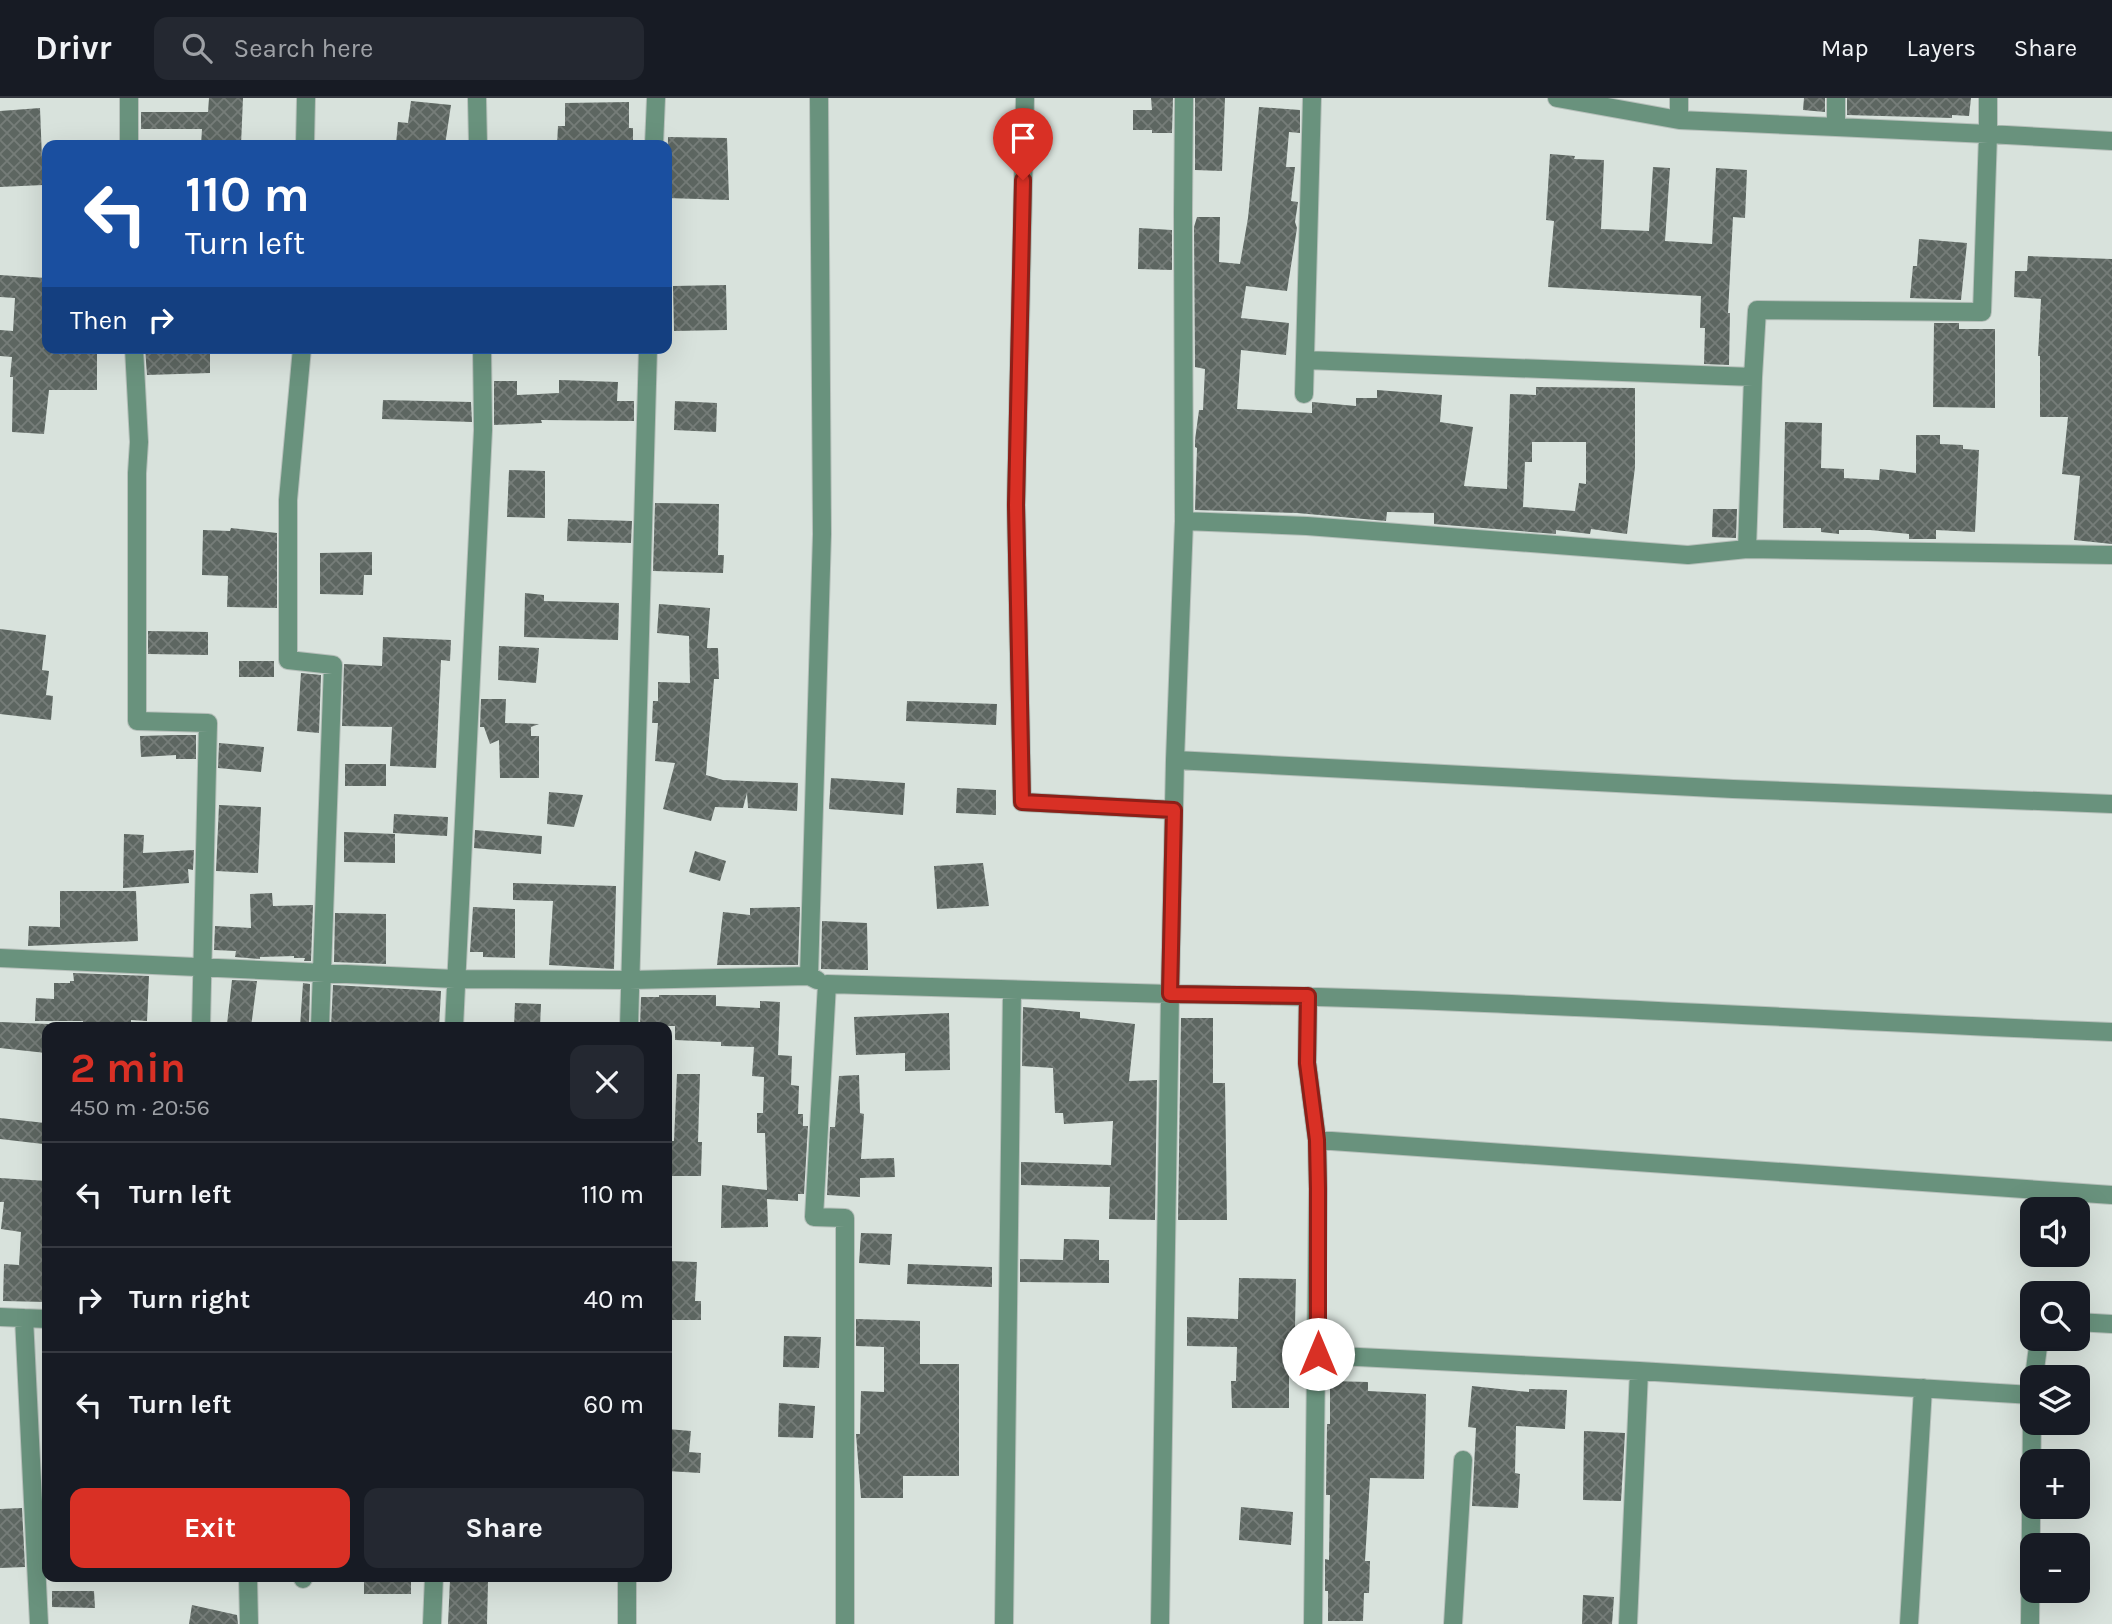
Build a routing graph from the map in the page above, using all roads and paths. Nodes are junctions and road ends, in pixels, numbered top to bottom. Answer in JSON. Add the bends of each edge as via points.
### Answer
{"nodes":[{"id":1,"x":129,"y":98,"type":"edge"},
{"id":2,"x":306,"y":98,"type":"edge"},
{"id":3,"x":477,"y":98,"type":"edge"},
{"id":4,"x":656,"y":98,"type":"edge"},
{"id":5,"x":819,"y":98,"type":"edge"},
{"id":6,"x":1025,"y":98,"type":"edge"},
{"id":7,"x":1184,"y":98,"type":"edge"},
{"id":8,"x":1312,"y":98,"type":"edge"},
{"id":9,"x":1558,"y":98,"type":"edge"},
{"id":10,"x":1679,"y":98,"type":"edge"},
{"id":11,"x":1836,"y":98,"type":"edge"},
{"id":12,"x":1988,"y":98,"type":"edge"},
{"id":13,"x":1679,"y":120,"type":"junction"},
{"id":14,"x":1836,"y":127,"type":"junction"},
{"id":15,"x":1988,"y":134,"type":"junction"},
{"id":16,"x":129,"y":140,"type":"edge"},
{"id":17,"x":305,"y":140,"type":"edge"},
{"id":18,"x":478,"y":140,"type":"edge"},
{"id":19,"x":654,"y":140,"type":"edge"},
{"id":20,"x":2112,"y":141,"type":"edge"},
{"id":21,"x":134,"y":354,"type":"edge"},
{"id":22,"x":301,"y":354,"type":"edge"},
{"id":23,"x":482,"y":354,"type":"edge"},
{"id":24,"x":648,"y":354,"type":"edge"},
{"id":25,"x":1305,"y":360,"type":"junction"},
{"id":26,"x":1753,"y":377,"type":"junction"},
{"id":27,"x":1304,"y":394,"type":"dead end"},
{"id":28,"x":1184,"y":521,"type":"junction"},
{"id":29,"x":1746,"y":549,"type":"junction"},
{"id":30,"x":2112,"y":555,"type":"edge"},
{"id":31,"x":1175,"y":760,"type":"junction"},
{"id":32,"x":2112,"y":804,"type":"edge"},
{"id":33,"x":1174,"y":810,"type":"junction"},
{"id":34,"x":0,"y":958,"type":"edge"},
{"id":35,"x":203,"y":967,"type":"junction"},
{"id":36,"x":322,"y":971,"type":"junction"},
{"id":37,"x":809,"y":976,"type":"junction"},
{"id":38,"x":455,"y":979,"type":"junction"},
{"id":39,"x":629,"y":981,"type":"junction"},
{"id":40,"x":827,"y":985,"type":"junction"},
{"id":41,"x":1012,"y":989,"type":"junction"},
{"id":42,"x":1170,"y":994,"type":"junction"},
{"id":43,"x":1308,"y":996,"type":"junction"},
{"id":44,"x":201,"y":1022,"type":"edge"},
{"id":45,"x":320,"y":1022,"type":"edge"},
{"id":46,"x":454,"y":1022,"type":"edge"},
{"id":47,"x":629,"y":1022,"type":"edge"},
{"id":48,"x":2112,"y":1032,"type":"edge"},
{"id":49,"x":1317,"y":1140,"type":"junction"},
{"id":50,"x":2112,"y":1195,"type":"edge"},
{"id":51,"x":0,"y":1317,"type":"edge"},
{"id":52,"x":24,"y":1318,"type":"junction"},
{"id":53,"x":42,"y":1320,"type":"edge"},
{"id":54,"x":2090,"y":1323,"type":"edge"},
{"id":55,"x":2112,"y":1324,"type":"edge"},
{"id":56,"x":1318,"y":1354,"type":"junction"},
{"id":57,"x":1639,"y":1371,"type":"junction"},
{"id":58,"x":1923,"y":1388,"type":"junction"},
{"id":59,"x":2020,"y":1394,"type":"edge"},
{"id":60,"x":2032,"y":1435,"type":"edge"},
{"id":61,"x":1463,"y":1460,"type":"dead end"},
{"id":62,"x":248,"y":1582,"type":"edge"},
{"id":63,"x":434,"y":1582,"type":"edge"},
{"id":64,"x":627,"y":1582,"type":"edge"},
{"id":65,"x":39,"y":1624,"type":"edge"},
{"id":66,"x":249,"y":1624,"type":"edge"},
{"id":67,"x":432,"y":1624,"type":"edge"},
{"id":68,"x":626,"y":1624,"type":"edge"},
{"id":69,"x":845,"y":1624,"type":"edge"},
{"id":70,"x":1004,"y":1624,"type":"edge"},
{"id":71,"x":1160,"y":1624,"type":"edge"},
{"id":72,"x":1313,"y":1624,"type":"edge"},
{"id":73,"x":1454,"y":1624,"type":"edge"},
{"id":74,"x":1628,"y":1624,"type":"edge"},
{"id":75,"x":1909,"y":1624,"type":"edge"},
{"id":76,"x":2030,"y":1624,"type":"edge"}],
"edges":[{"from":1,"to":16,"type":"street"},
{"from":2,"to":17,"type":"street"},
{"from":3,"to":18,"type":"street"},
{"from":4,"to":19,"type":"street"},
{"from":5,"to":37,"type":"street","via":[[822,534]]},
{"from":6,"to":33,"type":"street","via":[[1016,505],[1022,802]]},
{"from":7,"to":28,"type":"street"},
{"from":8,"to":25,"type":"street"},
{"from":9,"to":13,"type":"street"},
{"from":10,"to":13,"type":"street"},
{"from":11,"to":14,"type":"street"},
{"from":12,"to":15,"type":"street"},
{"from":13,"to":14,"type":"street"},
{"from":14,"to":15,"type":"street"},
{"from":15,"to":20,"type":"street"},
{"from":15,"to":26,"type":"street","via":[[1982,312],[1757,310]]},
{"from":21,"to":35,"type":"street","via":[[139,442],[137,721],[208,723]]},
{"from":22,"to":36,"type":"street","via":[[288,500],[288,660],[333,665]]},
{"from":23,"to":38,"type":"street","via":[[483,430]]},
{"from":24,"to":39,"type":"street"},
{"from":25,"to":26,"type":"street"},
{"from":25,"to":27,"type":"street"},
{"from":26,"to":29,"type":"street"},
{"from":28,"to":29,"type":"street","via":[[1688,555]]},
{"from":28,"to":31,"type":"street"},
{"from":29,"to":30,"type":"street"},
{"from":31,"to":32,"type":"street"},
{"from":31,"to":33,"type":"street"},
{"from":33,"to":42,"type":"street"},
{"from":34,"to":35,"type":"street"},
{"from":35,"to":36,"type":"street"},
{"from":35,"to":44,"type":"street"},
{"from":36,"to":38,"type":"street"},
{"from":36,"to":45,"type":"street"},
{"from":37,"to":39,"type":"street"},
{"from":37,"to":40,"type":"street"},
{"from":38,"to":39,"type":"street"},
{"from":38,"to":46,"type":"street"},
{"from":39,"to":47,"type":"street"},
{"from":40,"to":41,"type":"street"},
{"from":40,"to":69,"type":"street","via":[[814,1217],[845,1218]]},
{"from":41,"to":42,"type":"street"},
{"from":41,"to":70,"type":"street"},
{"from":42,"to":43,"type":"street"},
{"from":42,"to":71,"type":"street"},
{"from":43,"to":48,"type":"street"},
{"from":43,"to":49,"type":"street","via":[[1307,1063]]},
{"from":49,"to":50,"type":"street"},
{"from":49,"to":56,"type":"street"},
{"from":51,"to":52,"type":"street"},
{"from":52,"to":53,"type":"street"},
{"from":52,"to":65,"type":"street"},
{"from":54,"to":55,"type":"street"},
{"from":56,"to":57,"type":"street"},
{"from":56,"to":72,"type":"street"},
{"from":57,"to":58,"type":"street"},
{"from":57,"to":74,"type":"street"},
{"from":58,"to":59,"type":"street"},
{"from":58,"to":75,"type":"street"},
{"from":60,"to":76,"type":"street"},
{"from":61,"to":73,"type":"street"},
{"from":62,"to":66,"type":"street"},
{"from":63,"to":67,"type":"street"},
{"from":64,"to":68,"type":"street"}]}
